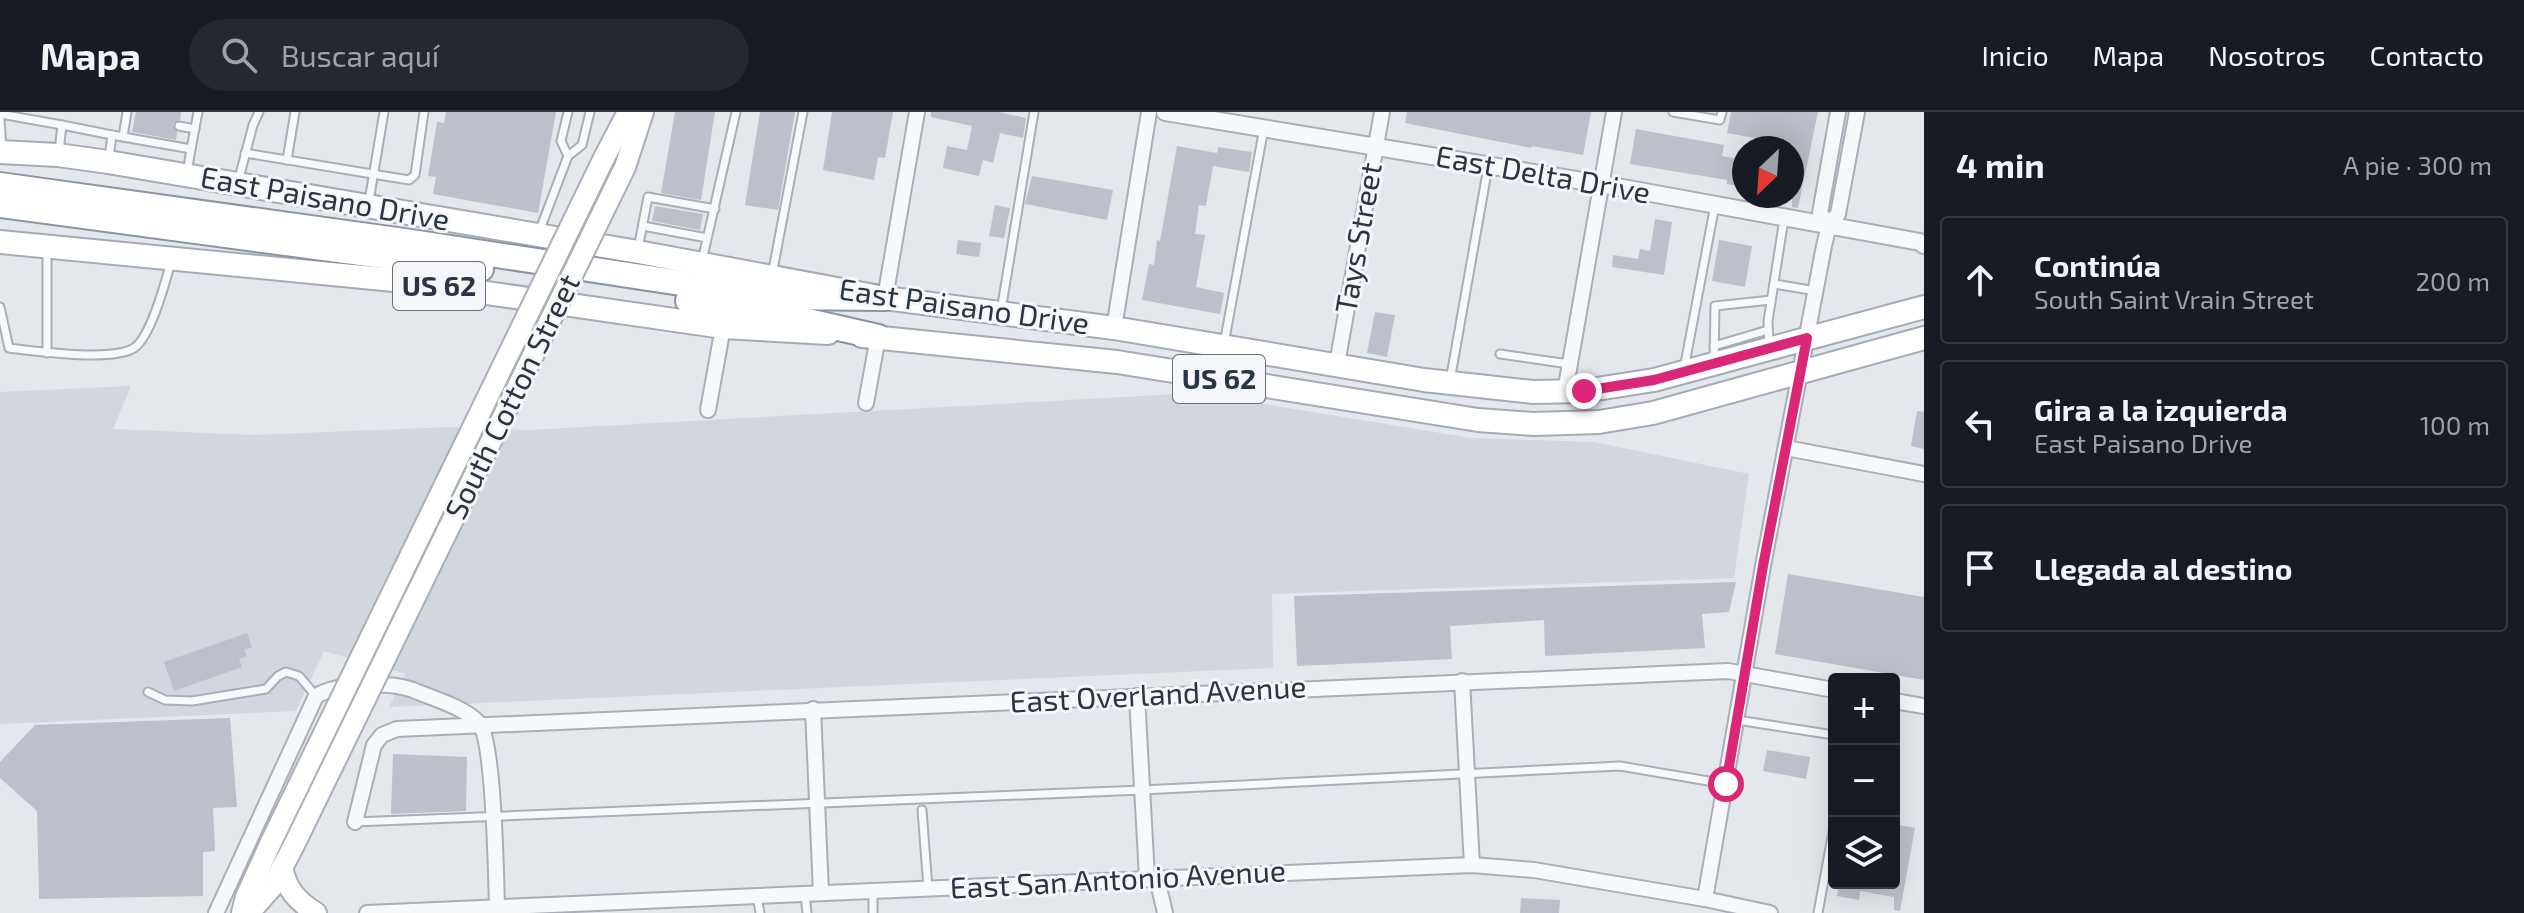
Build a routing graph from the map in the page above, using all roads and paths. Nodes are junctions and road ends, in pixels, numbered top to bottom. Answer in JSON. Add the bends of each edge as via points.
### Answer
{"nodes":[{"id":1,"x":198,"y":112,"type":"edge"},
{"id":2,"x":259,"y":112,"type":"edge"},
{"id":3,"x":295,"y":112,"type":"edge"},
{"id":4,"x":384,"y":112,"type":"edge"},
{"id":5,"x":424,"y":112,"type":"edge"},
{"id":6,"x":568,"y":112,"type":"edge"},
{"id":7,"x":590,"y":112,"type":"edge"},
{"id":8,"x":628,"y":112,"type":"edge"},
{"id":9,"x":643,"y":112,"type":"edge"},
{"id":10,"x":736,"y":112,"type":"edge"},
{"id":11,"x":803,"y":112,"type":"edge"},
{"id":12,"x":917,"y":112,"type":"edge"},
{"id":13,"x":1034,"y":112,"type":"edge"},
{"id":14,"x":1149,"y":112,"type":"edge"},
{"id":15,"x":1165,"y":112,"type":"edge"},
{"id":16,"x":1382,"y":112,"type":"edge"},
{"id":17,"x":1614,"y":112,"type":"edge"},
{"id":18,"x":1673,"y":112,"type":"edge"},
{"id":19,"x":1722,"y":112,"type":"edge"},
{"id":20,"x":1838,"y":112,"type":"edge"},
{"id":21,"x":1857,"y":112,"type":"edge"},
{"id":22,"x":129,"y":115,"type":"edge"},
{"id":23,"x":0,"y":117,"type":"edge"},
{"id":24,"x":62,"y":125,"type":"junction"},
{"id":25,"x":179,"y":126,"type":"dead end"},
{"id":26,"x":1264,"y":128,"type":"junction"},
{"id":27,"x":195,"y":129,"type":"junction"},
{"id":28,"x":112,"y":135,"type":"junction"},
{"id":29,"x":123,"y":137,"type":"junction"},
{"id":30,"x":1375,"y":146,"type":"junction"},
{"id":31,"x":191,"y":149,"type":"junction"},
{"id":32,"x":1,"y":152,"type":"edge"},
{"id":33,"x":245,"y":153,"type":"junction"},
{"id":34,"x":58,"y":155,"type":"junction"},
{"id":35,"x":568,"y":156,"type":"junction"},
{"id":36,"x":287,"y":160,"type":"junction"},
{"id":37,"x":108,"y":162,"type":"junction"},
{"id":38,"x":1488,"y":167,"type":"junction"},
{"id":39,"x":187,"y":175,"type":"junction"},
{"id":40,"x":374,"y":175,"type":"junction"},
{"id":41,"x":238,"y":184,"type":"junction"},
{"id":42,"x":1601,"y":184,"type":"junction"},
{"id":43,"x":9,"y":197,"type":"edge"},
{"id":44,"x":1715,"y":205,"type":"junction"},
{"id":45,"x":368,"y":207,"type":"junction"},
{"id":46,"x":715,"y":209,"type":"junction"},
{"id":47,"x":1784,"y":217,"type":"junction"},
{"id":48,"x":1829,"y":225,"type":"junction"},
{"id":49,"x":643,"y":226,"type":"junction"},
{"id":50,"x":538,"y":235,"type":"junction"},
{"id":51,"x":707,"y":238,"type":"junction"},
{"id":52,"x":0,"y":242,"type":"edge"},
{"id":53,"x":1923,"y":242,"type":"edge"},
{"id":54,"x":47,"y":246,"type":"junction"},
{"id":55,"x":638,"y":252,"type":"junction"},
{"id":56,"x":173,"y":257,"type":"junction"},
{"id":57,"x":702,"y":264,"type":"junction"},
{"id":58,"x":772,"y":277,"type":"junction"},
{"id":59,"x":1774,"y":284,"type":"junction"},
{"id":60,"x":1816,"y":291,"type":"junction"},
{"id":61,"x":885,"y":298,"type":"junction"},
{"id":62,"x":1771,"y":300,"type":"junction"},
{"id":63,"x":1696,"y":306,"type":"junction"},
{"id":64,"x":1715,"y":306,"type":"junction"},
{"id":65,"x":0,"y":307,"type":"edge"},
{"id":66,"x":1924,"y":307,"type":"edge"},
{"id":67,"x":1000,"y":313,"type":"junction"},
{"id":68,"x":723,"y":327,"type":"junction"},
{"id":69,"x":1114,"y":328,"type":"junction"},
{"id":70,"x":878,"y":337,"type":"junction"},
{"id":71,"x":1807,"y":338,"type":"junction"},
{"id":72,"x":1924,"y":338,"type":"edge"},
{"id":73,"x":1768,"y":339,"type":"junction"},
{"id":74,"x":1224,"y":346,"type":"junction"},
{"id":75,"x":47,"y":353,"type":"junction"},
{"id":76,"x":1500,"y":354,"type":"dead end"},
{"id":77,"x":1714,"y":354,"type":"junction"},
{"id":78,"x":1337,"y":364,"type":"junction"},
{"id":79,"x":1569,"y":364,"type":"junction"},
{"id":80,"x":1684,"y":372,"type":"junction"},
{"id":81,"x":1800,"y":373,"type":"junction"},
{"id":82,"x":1450,"y":383,"type":"junction"},
{"id":83,"x":1565,"y":392,"type":"junction"},
{"id":84,"x":866,"y":403,"type":"dead end"},
{"id":85,"x":708,"y":410,"type":"dead end"},
{"id":86,"x":1786,"y":448,"type":"junction"},
{"id":87,"x":1924,"y":474,"type":"edge"},
{"id":88,"x":1745,"y":673,"type":"junction"},
{"id":89,"x":365,"y":676,"type":"junction"},
{"id":90,"x":1462,"y":681,"type":"junction"},
{"id":91,"x":1828,"y":689,"type":"edge"},
{"id":92,"x":148,"y":692,"type":"dead end"},
{"id":93,"x":316,"y":696,"type":"junction"},
{"id":94,"x":1137,"y":696,"type":"junction"},
{"id":95,"x":1900,"y":702,"type":"edge"},
{"id":96,"x":1924,"y":706,"type":"edge"},
{"id":97,"x":813,"y":709,"type":"junction"},
{"id":98,"x":1737,"y":720,"type":"junction"},
{"id":99,"x":481,"y":726,"type":"junction"},
{"id":100,"x":1828,"y":734,"type":"edge"},
{"id":101,"x":1467,"y":774,"type":"junction"},
{"id":102,"x":1726,"y":784,"type":"junction"},
{"id":103,"x":1142,"y":790,"type":"junction"},
{"id":104,"x":817,"y":802,"type":"junction"},
{"id":105,"x":922,"y":810,"type":"dead end"},
{"id":106,"x":493,"y":818,"type":"junction"},
{"id":107,"x":355,"y":822,"type":"joint"},
{"id":108,"x":1828,"y":859,"type":"edge"},
{"id":109,"x":1472,"y":865,"type":"junction"},
{"id":110,"x":282,"y":867,"type":"junction"},
{"id":111,"x":1152,"y":878,"type":"junction"},
{"id":112,"x":928,"y":888,"type":"junction"},
{"id":113,"x":873,"y":891,"type":"junction"},
{"id":114,"x":821,"y":893,"type":"junction"},
{"id":115,"x":805,"y":895,"type":"junction"},
{"id":116,"x":757,"y":896,"type":"junction"},
{"id":117,"x":1705,"y":899,"type":"junction"},
{"id":118,"x":497,"y":906,"type":"junction"},
{"id":119,"x":647,"y":907,"type":"edge"},
{"id":120,"x":216,"y":913,"type":"edge"},
{"id":121,"x":242,"y":913,"type":"edge"},
{"id":122,"x":249,"y":913,"type":"edge"},
{"id":123,"x":316,"y":913,"type":"edge"},
{"id":124,"x":367,"y":913,"type":"edge"},
{"id":125,"x":760,"y":913,"type":"edge"},
{"id":126,"x":807,"y":913,"type":"edge"},
{"id":127,"x":873,"y":913,"type":"edge"},
{"id":128,"x":1165,"y":913,"type":"edge"},
{"id":129,"x":1770,"y":913,"type":"edge"},
{"id":130,"x":1818,"y":913,"type":"edge"}],
"edges":[{"from":1,"to":27,"type":"lane"},
{"from":2,"to":33,"type":"lane"},
{"from":3,"to":36,"type":"lane"},
{"from":4,"to":40,"type":"lane"},
{"from":5,"to":40,"type":"lane","via":[[415,175],[409,180]]},
{"from":6,"to":35,"type":"lane","via":[[561,141]]},
{"from":7,"to":35,"type":"lane","via":[[582,145]]},
{"from":8,"to":89,"type":"main road","name":"South Cotton Street","bridge":true},
{"from":9,"to":89,"type":"main road","name":"South Cotton Street","bridge":true,"via":[[625,167]]},
{"from":10,"to":46,"type":"lane"},
{"from":11,"to":58,"type":"lane"},
{"from":12,"to":61,"type":"street"},
{"from":13,"to":67,"type":"lane"},
{"from":14,"to":69,"type":"street"},
{"from":15,"to":26,"type":"street","name":"East Delta Drive"},
{"from":16,"to":30,"type":"street","name":"Tays Street"},
{"from":17,"to":42,"type":"street"},
{"from":18,"to":19,"type":"lane","via":[[1720,120]]},
{"from":20,"to":48,"type":"street","via":[[1820,213]]},
{"from":21,"to":48,"type":"street","via":[[1838,214]]},
{"from":22,"to":29,"type":"lane"},
{"from":23,"to":24,"type":"lane"},
{"from":23,"to":32,"type":"lane"},
{"from":24,"to":28,"type":"lane"},
{"from":24,"to":34,"type":"lane"},
{"from":25,"to":27,"type":"lane"},
{"from":26,"to":30,"type":"street","name":"East Delta Drive"},
{"from":26,"to":74,"type":"lane"},
{"from":27,"to":31,"type":"lane"},
{"from":28,"to":29,"type":"lane"},
{"from":28,"to":37,"type":"lane"},
{"from":29,"to":31,"type":"lane"},
{"from":30,"to":38,"type":"street","name":"East Delta Drive"},
{"from":30,"to":78,"type":"street","name":"Tays Street"},
{"from":31,"to":39,"type":"lane"},
{"from":32,"to":34,"type":"main road","name":"East Paisano Drive","number":"US 62"},
{"from":33,"to":36,"type":"lane"},
{"from":33,"to":41,"type":"lane"},
{"from":34,"to":37,"type":"main road","name":"East Paisano Drive","number":"US 62"},
{"from":35,"to":50,"type":"lane"},
{"from":36,"to":40,"type":"lane"},
{"from":37,"to":39,"type":"main road","name":"East Paisano Drive","number":"US 62"},
{"from":38,"to":42,"type":"street","name":"East Delta Drive"},
{"from":38,"to":82,"type":"lane"},
{"from":39,"to":41,"type":"main road","name":"East Paisano Drive","number":"US 62"},
{"from":40,"to":45,"type":"lane"},
{"from":41,"to":45,"type":"main road","name":"East Paisano Drive","number":"US 62"},
{"from":42,"to":44,"type":"street","name":"East Delta Drive"},
{"from":42,"to":79,"type":"street"},
{"from":43,"to":61,"type":"highway","via":[[411,242],[773,297]]},
{"from":43,"to":70,"type":"highway","via":[[790,317]]},
{"from":44,"to":47,"type":"street","name":"East Delta Drive"},
{"from":44,"to":63,"type":"lane"},
{"from":45,"to":50,"type":"main road","name":"East Paisano Drive","number":"US 62"},
{"from":46,"to":49,"type":"lane","via":[[648,197]]},
{"from":46,"to":51,"type":"lane"},
{"from":47,"to":48,"type":"street","name":"East Delta Drive"},
{"from":47,"to":59,"type":"lane"},
{"from":48,"to":53,"type":"street","name":"East Delta Drive"},
{"from":48,"to":60,"type":"street"},
{"from":49,"to":51,"type":"lane"},
{"from":49,"to":55,"type":"lane"},
{"from":50,"to":55,"type":"main road","name":"East Paisano Drive","number":"US 62"},
{"from":51,"to":57,"type":"lane"},
{"from":52,"to":54,"type":"main road","name":"East Paisano Drive","number":"US 62"},
{"from":54,"to":56,"type":"main road","name":"East Paisano Drive","number":"US 62"},
{"from":54,"to":75,"type":"lane"},
{"from":55,"to":57,"type":"main road","name":"East Paisano Drive","number":"US 62"},
{"from":56,"to":68,"type":"main road","name":"East Paisano Drive","number":"US 62","via":[[404,281]]},
{"from":56,"to":75,"type":"lane","via":[[157,309],[137,347],[120,354]]},
{"from":57,"to":58,"type":"main road","name":"East Paisano Drive","number":"US 62"},
{"from":58,"to":61,"type":"main road","name":"East Paisano Drive","number":"US 62"},
{"from":59,"to":60,"type":"lane"},
{"from":59,"to":62,"type":"lane"},
{"from":60,"to":71,"type":"street"},
{"from":61,"to":67,"type":"main road","name":"East Paisano Drive","number":"US 62"},
{"from":62,"to":64,"type":"lane"},
{"from":62,"to":73,"type":"lane"},
{"from":63,"to":64,"type":"lane"},
{"from":63,"to":80,"type":"lane"},
{"from":64,"to":77,"type":"lane"},
{"from":65,"to":75,"type":"lane","via":[[9,348]]},
{"from":66,"to":71,"type":"main road","name":"East Paisano Drive","number":"US 62"},
{"from":67,"to":69,"type":"main road","name":"East Paisano Drive","number":"US 62"},
{"from":68,"to":70,"type":"main road","name":"East Paisano Drive","number":"US 62"},
{"from":68,"to":85,"type":"street"},
{"from":69,"to":74,"type":"main road","name":"East Paisano Drive","number":"US 62"},
{"from":70,"to":81,"type":"main road","name":"East Paisano Drive","number":"US 62","via":[[1117,362],[1478,420],[1533,424],[1599,422],[1653,413]]},
{"from":70,"to":84,"type":"street"},
{"from":71,"to":73,"type":"main road","name":"East Paisano Drive","number":"US 62"},
{"from":71,"to":81,"type":"street"},
{"from":72,"to":81,"type":"main road","name":"East Paisano Drive","number":"US 62"},
{"from":73,"to":77,"type":"main road","name":"East Paisano Drive","number":"US 62"},
{"from":74,"to":78,"type":"main road","name":"East Paisano Drive","number":"US 62"},
{"from":76,"to":79,"type":"lane"},
{"from":77,"to":80,"type":"main road","name":"East Paisano Drive","number":"US 62"},
{"from":78,"to":82,"type":"main road","name":"East Paisano Drive","number":"US 62"},
{"from":79,"to":83,"type":"street"},
{"from":80,"to":83,"type":"main road","name":"East Paisano Drive","number":"US 62"},
{"from":81,"to":86,"type":"street"},
{"from":82,"to":83,"type":"main road","name":"East Paisano Drive","number":"US 62"},
{"from":86,"to":87,"type":"street"},
{"from":86,"to":88,"type":"street"},
{"from":88,"to":90,"type":"street","name":"East Overland Avenue"},
{"from":88,"to":91,"type":"street","name":"East Overland Avenue"},
{"from":88,"to":98,"type":"street"},
{"from":89,"to":110,"type":"main road","bridge":true},
{"from":89,"to":121,"type":"main road","bridge":true,"via":[[272,840]]},
{"from":90,"to":94,"type":"street","name":"East Overland Avenue"},
{"from":90,"to":101,"type":"street"},
{"from":92,"to":93,"type":"lane","via":[[165,700],[192,701],[266,689],[286,672],[299,676]]},
{"from":93,"to":99,"type":"street","via":[[359,685],[390,685],[466,713]]},
{"from":93,"to":120,"type":"street"},
{"from":94,"to":97,"type":"street","name":"East Overland Avenue"},
{"from":94,"to":103,"type":"street"},
{"from":95,"to":96,"type":"street"},
{"from":97,"to":99,"type":"street","name":"East Overland Avenue"},
{"from":97,"to":104,"type":"street"},
{"from":98,"to":100,"type":"lane"},
{"from":98,"to":102,"type":"street"},
{"from":99,"to":106,"type":"street"},
{"from":99,"to":107,"type":"street","name":"East Overland Avenue","via":[[397,729],[382,735],[369,756]]},
{"from":101,"to":102,"type":"lane","via":[[1620,766]]},
{"from":101,"to":103,"type":"lane"},
{"from":101,"to":109,"type":"street"},
{"from":102,"to":117,"type":"street"},
{"from":103,"to":104,"type":"lane"},
{"from":103,"to":111,"type":"street"},
{"from":104,"to":106,"type":"lane"},
{"from":104,"to":114,"type":"street"},
{"from":105,"to":112,"type":"lane"},
{"from":106,"to":107,"type":"lane"},
{"from":106,"to":118,"type":"street"},
{"from":108,"to":130,"type":"lane"},
{"from":109,"to":111,"type":"street","name":"East San Antonio Avenue"},
{"from":109,"to":117,"type":"street","name":"East San Antonio Avenue","via":[[1534,870]]},
{"from":110,"to":122,"type":"main road"},
{"from":110,"to":123,"type":"main road","via":[[290,892]]},
{"from":111,"to":112,"type":"street","name":"East San Antonio Avenue"},
{"from":111,"to":128,"type":"street"},
{"from":112,"to":113,"type":"street","name":"East San Antonio Avenue"},
{"from":113,"to":114,"type":"street","name":"East San Antonio Avenue"},
{"from":113,"to":127,"type":"lane"},
{"from":114,"to":115,"type":"street","name":"East San Antonio Avenue"},
{"from":115,"to":116,"type":"street","name":"East San Antonio Avenue"},
{"from":115,"to":126,"type":"lane"},
{"from":116,"to":119,"type":"street","name":"East San Antonio Avenue"},
{"from":116,"to":125,"type":"lane"},
{"from":117,"to":129,"type":"street","name":"East San Antonio Avenue"},
{"from":118,"to":119,"type":"street","name":"East San Antonio Avenue"},
{"from":118,"to":124,"type":"street","name":"East San Antonio Avenue"}]}
